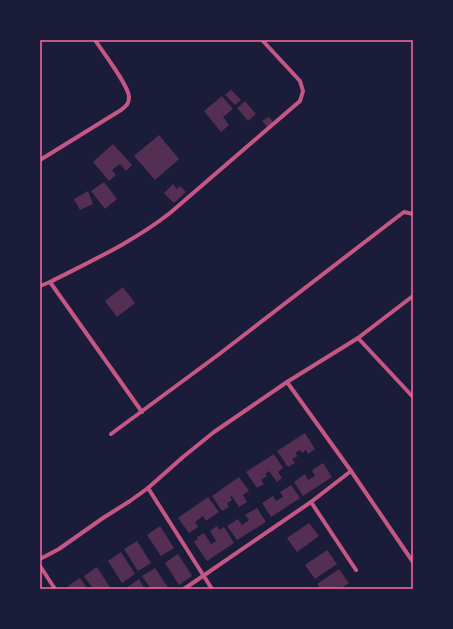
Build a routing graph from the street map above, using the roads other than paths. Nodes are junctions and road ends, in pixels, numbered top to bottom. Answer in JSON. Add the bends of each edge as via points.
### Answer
{"nodes":[{"id":1,"x":95,"y":40,"type":"edge"},
{"id":2,"x":262,"y":40,"type":"edge"},
{"id":3,"x":40,"y":160,"type":"edge"},
{"id":4,"x":413,"y":214,"type":"edge"},
{"id":5,"x":50,"y":282,"type":"junction"},
{"id":6,"x":40,"y":286,"type":"edge"},
{"id":7,"x":413,"y":296,"type":"edge"},
{"id":8,"x":358,"y":338,"type":"junction"},
{"id":9,"x":287,"y":382,"type":"junction"},
{"id":10,"x":413,"y":397,"type":"edge"},
{"id":11,"x":142,"y":412,"type":"junction"},
{"id":12,"x":111,"y":434,"type":"dead end"},
{"id":13,"x":351,"y":471,"type":"junction"},
{"id":14,"x":148,"y":488,"type":"junction"},
{"id":15,"x":311,"y":502,"type":"junction"},
{"id":16,"x":40,"y":559,"type":"edge"},
{"id":17,"x":413,"y":562,"type":"edge"},
{"id":18,"x":40,"y":566,"type":"edge"},
{"id":19,"x":356,"y":570,"type":"dead end"},
{"id":20,"x":203,"y":576,"type":"junction"},
{"id":21,"x":55,"y":589,"type":"edge"},
{"id":22,"x":184,"y":589,"type":"edge"},
{"id":23,"x":212,"y":589,"type":"edge"}],
"edges":[{"from":1,"to":3,"type":"street","via":[[126,86],[128,104]]},
{"from":2,"to":5,"type":"street","via":[[300,81],[303,91],[300,101],[151,228]]},
{"from":4,"to":11,"type":"street","via":[[404,212]]},
{"from":5,"to":6,"type":"street"},
{"from":5,"to":11,"type":"street"},
{"from":7,"to":8,"type":"street"},
{"from":8,"to":9,"type":"street"},
{"from":8,"to":10,"type":"street"},
{"from":9,"to":13,"type":"street"},
{"from":9,"to":14,"type":"street","via":[[214,432]]},
{"from":11,"to":12,"type":"street"},
{"from":13,"to":15,"type":"street"},
{"from":13,"to":17,"type":"street"},
{"from":14,"to":16,"type":"street","via":[[59,549]]},
{"from":14,"to":20,"type":"street"},
{"from":15,"to":19,"type":"street"},
{"from":15,"to":20,"type":"street"},
{"from":18,"to":21,"type":"street"},
{"from":20,"to":22,"type":"street"},
{"from":20,"to":23,"type":"street"}]}
